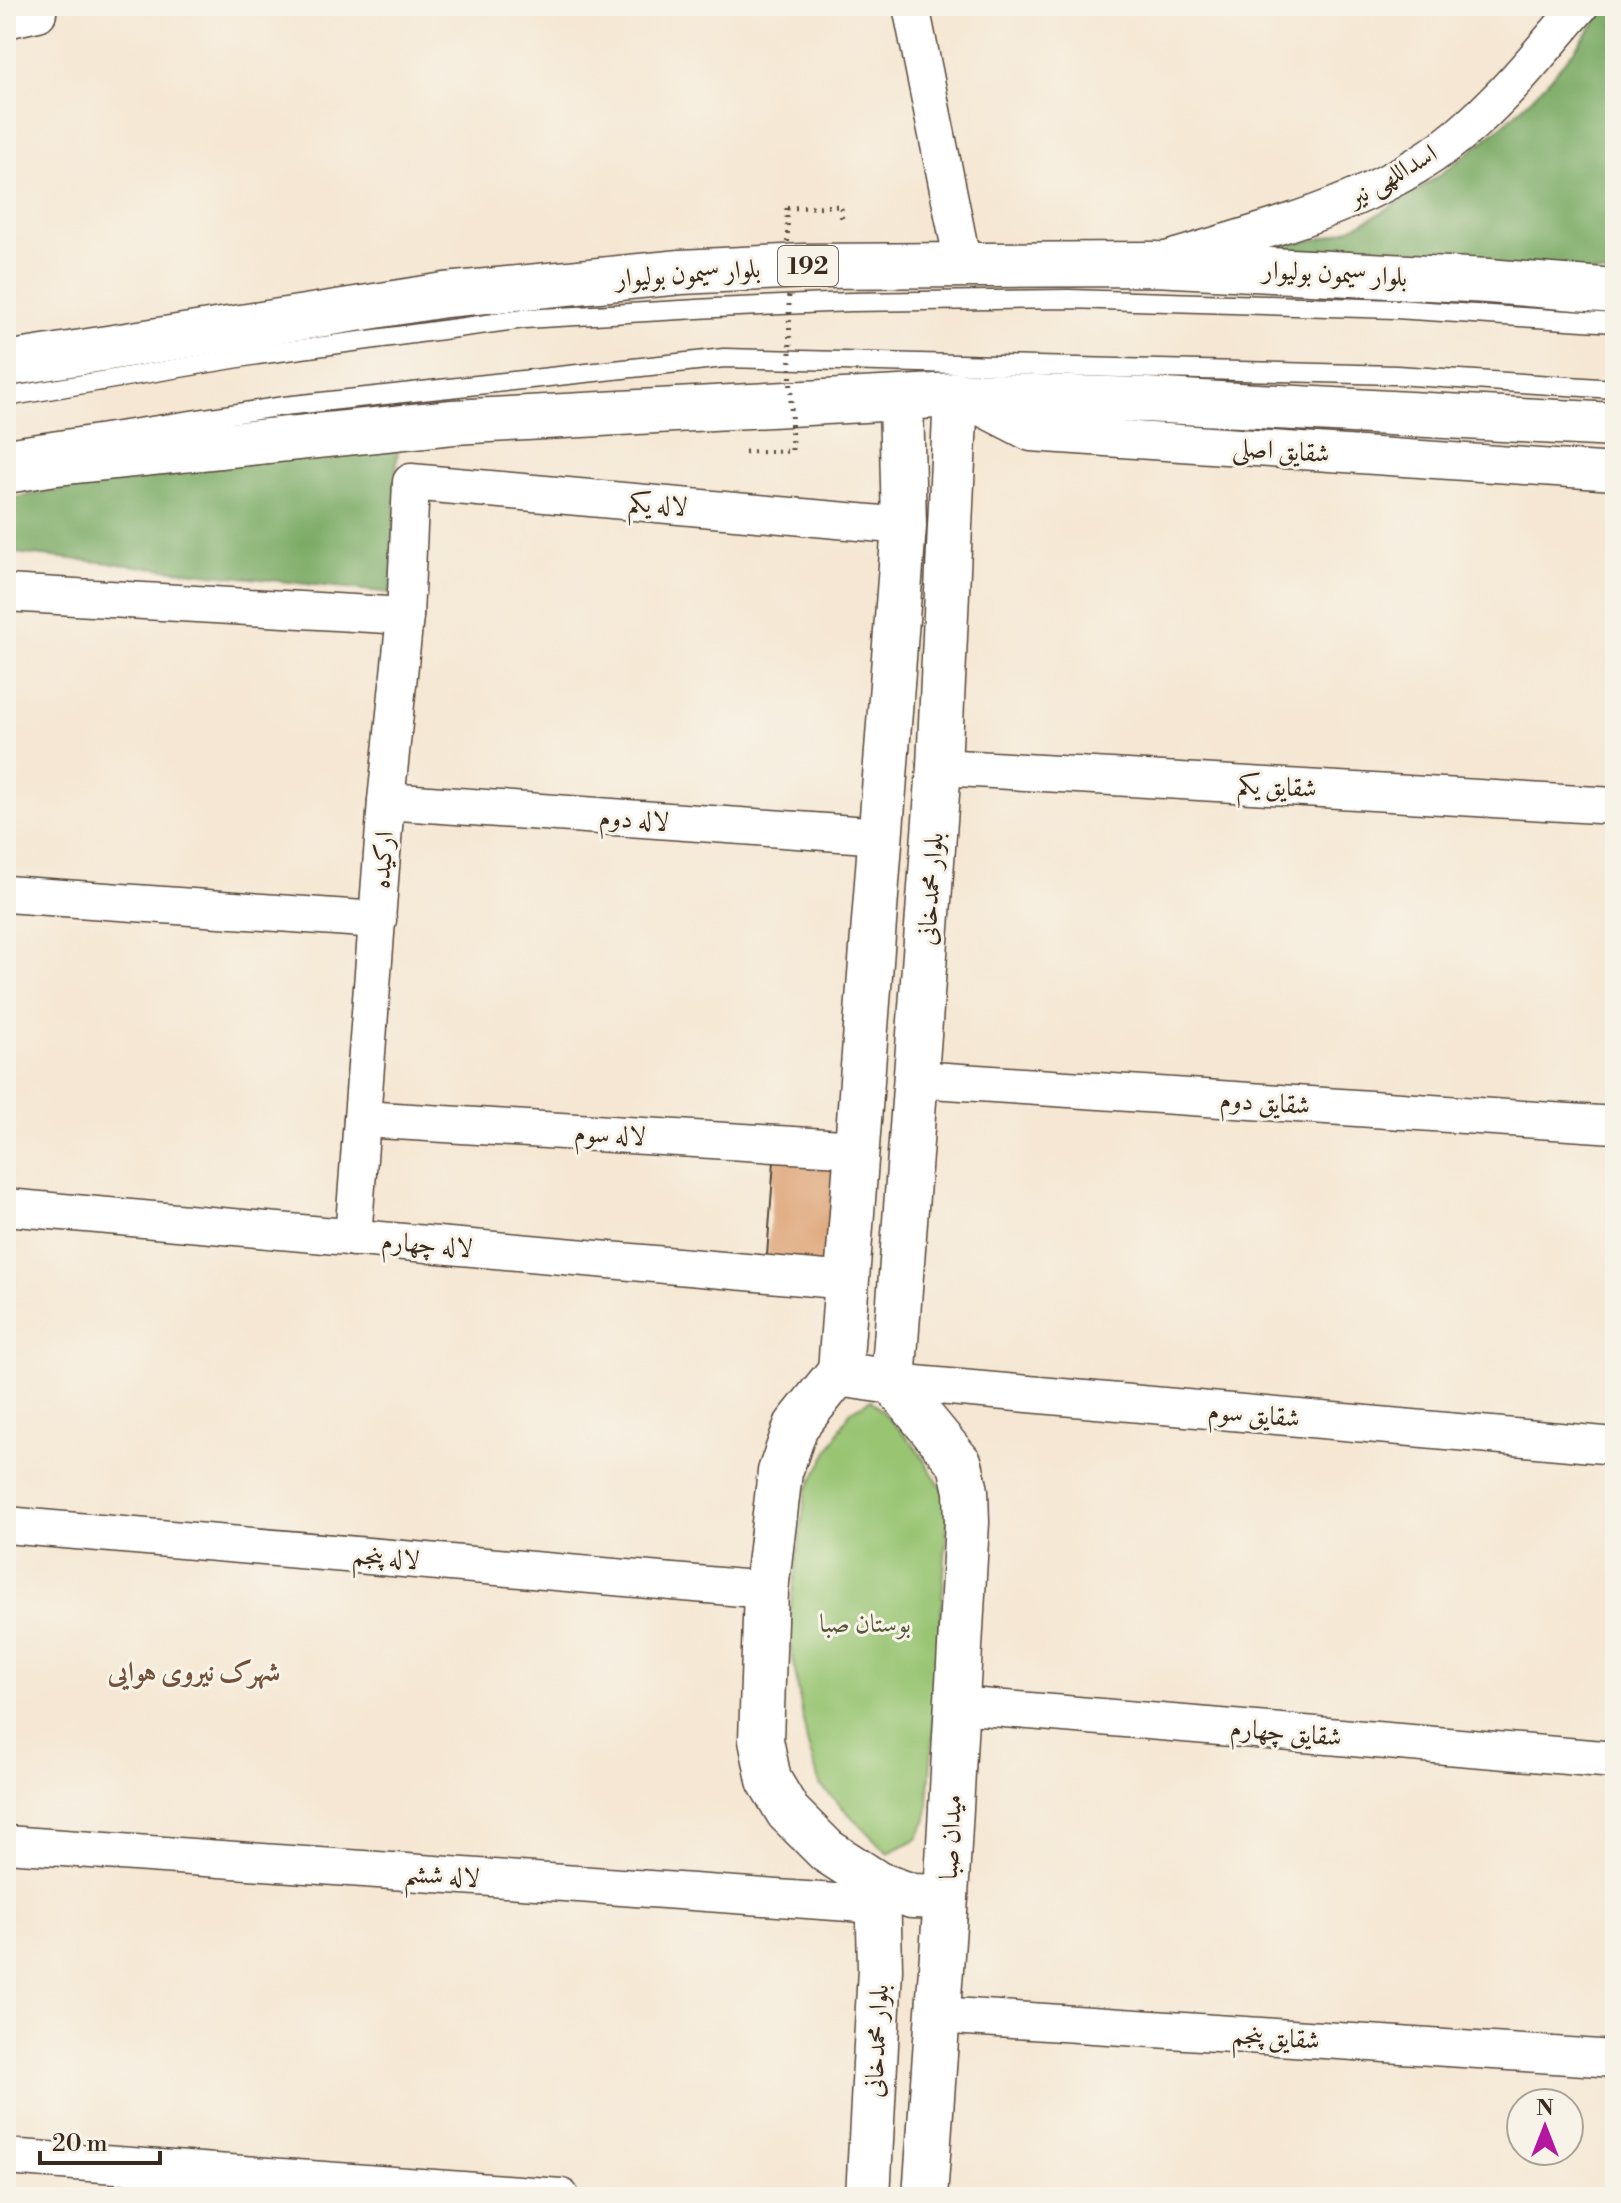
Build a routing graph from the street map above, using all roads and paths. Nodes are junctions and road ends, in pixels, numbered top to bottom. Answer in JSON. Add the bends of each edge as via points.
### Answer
{"nodes":[{"id":1,"x":37,"y":6,"type":"edge"},
{"id":2,"x":911,"y":6,"type":"edge"},
{"id":3,"x":1580,"y":6,"type":"edge"},
{"id":4,"x":6,"y":20,"type":"edge"},
{"id":5,"x":841,"y":206,"type":"dead end"},
{"id":6,"x":963,"y":264,"type":"junction"},
{"id":7,"x":1155,"y":264,"type":"junction"},
{"id":8,"x":1615,"y":291,"type":"edge"},
{"id":9,"x":1615,"y":323,"type":"edge"},
{"id":10,"x":6,"y":364,"type":"edge"},
{"id":11,"x":1615,"y":389,"type":"edge"},
{"id":12,"x":956,"y":395,"type":"junction"},
{"id":13,"x":6,"y":397,"type":"edge"},
{"id":14,"x":901,"y":399,"type":"junction"},
{"id":15,"x":1615,"y":425,"type":"edge"},
{"id":16,"x":6,"y":448,"type":"edge"},
{"id":17,"x":731,"y":453,"type":"dead end"},
{"id":18,"x":6,"y":471,"type":"edge"},
{"id":19,"x":1615,"y":472,"type":"edge"},
{"id":20,"x":411,"y":482,"type":"joint"},
{"id":21,"x":904,"y":526,"type":"junction"},
{"id":22,"x":6,"y":593,"type":"edge"},
{"id":23,"x":405,"y":616,"type":"junction"},
{"id":24,"x":939,"y":767,"type":"junction"},
{"id":25,"x":386,"y":801,"type":"junction"},
{"id":26,"x":1615,"y":806,"type":"edge"},
{"id":27,"x":882,"y":836,"type":"junction"},
{"id":28,"x":6,"y":894,"type":"edge"},
{"id":29,"x":378,"y":920,"type":"junction"},
{"id":30,"x":916,"y":1079,"type":"junction"},
{"id":31,"x":362,"y":1119,"type":"junction"},
{"id":32,"x":1615,"y":1125,"type":"edge"},
{"id":33,"x":859,"y":1149,"type":"junction"},
{"id":34,"x":6,"y":1207,"type":"edge"},
{"id":35,"x":353,"y":1238,"type":"junction"},
{"id":36,"x":848,"y":1281,"type":"junction"},
{"id":37,"x":840,"y":1371,"type":"junction"},
{"id":38,"x":893,"y":1382,"type":"junction"},
{"id":39,"x":1615,"y":1446,"type":"edge"},
{"id":40,"x":6,"y":1525,"type":"edge"},
{"id":41,"x":766,"y":1590,"type":"junction"},
{"id":42,"x":957,"y":1705,"type":"junction"},
{"id":43,"x":1615,"y":1760,"type":"edge"},
{"id":44,"x":6,"y":1844,"type":"edge"},
{"id":45,"x":878,"y":1895,"type":"junction"},
{"id":46,"x":946,"y":1897,"type":"junction"},
{"id":47,"x":937,"y":2015,"type":"junction"},
{"id":48,"x":1615,"y":2059,"type":"edge"},
{"id":49,"x":6,"y":2157,"type":"edge"},
{"id":50,"x":561,"y":2197,"type":"edge"},
{"id":51,"x":868,"y":2197,"type":"edge"},
{"id":52,"x":925,"y":2197,"type":"edge"}],
"edges":[{"from":1,"to":4,"type":"street","via":[[38,13]]},
{"from":2,"to":6,"type":"street"},
{"from":3,"to":7,"type":"street","name":"اسداللهی نیر","via":[[1473,124],[1407,173],[1342,205]]},
{"from":5,"to":17,"type":"path","bridge":true,"via":[[787,208],[792,451]]},
{"from":6,"to":7,"type":"street","name":"بلوار سیمون بولیوار","number":"192"},
{"from":6,"to":10,"type":"street","name":"بلوار سیمون بولیوار","number":"192","via":[[681,272],[445,295]]},
{"from":7,"to":8,"type":"street","name":"بلوار سیمون بولیوار","number":"192"},
{"from":9,"to":13,"type":"lane","via":[[1396,309],[1069,299],[745,307],[524,319],[257,355]]},
{"from":11,"to":16,"type":"lane","via":[[1396,375],[724,358],[284,406]]},
{"from":12,"to":14,"type":"street"},
{"from":12,"to":15,"type":"street"},
{"from":12,"to":19,"type":"street","name":"شقایق اصلی","via":[[1031,433]]},
{"from":12,"to":24,"type":"street","name":"بلوار محمدخانی"},
{"from":14,"to":18,"type":"street","via":[[453,422]]},
{"from":14,"to":21,"type":"street","name":"بلوار محمدخانی"},
{"from":20,"to":21,"type":"street","name":"لاله یکم"},
{"from":20,"to":23,"type":"street","name":"ارکیده"},
{"from":21,"to":27,"type":"street","name":"بلوار محمدخانی"},
{"from":22,"to":23,"type":"street"},
{"from":23,"to":25,"type":"street","name":"ارکیده"},
{"from":24,"to":26,"type":"street","name":"شقایق یکم"},
{"from":24,"to":30,"type":"street","name":"بلوار محمدخانی"},
{"from":25,"to":27,"type":"street","name":"لاله دوم"},
{"from":25,"to":29,"type":"street","name":"ارکیده"},
{"from":27,"to":33,"type":"street","name":"بلوار محمدخانی"},
{"from":28,"to":29,"type":"street"},
{"from":29,"to":31,"type":"street","name":"ارکیده"},
{"from":30,"to":32,"type":"street","name":"شقایق دوم"},
{"from":30,"to":38,"type":"street","name":"بلوار محمدخانی"},
{"from":31,"to":33,"type":"street","name":"لاله سوم"},
{"from":31,"to":35,"type":"street","name":"ارکیده"},
{"from":33,"to":36,"type":"street","name":"بلوار محمدخانی"},
{"from":34,"to":35,"type":"street","name":"لاله چهارم"},
{"from":35,"to":36,"type":"street","name":"لاله چهارم"},
{"from":36,"to":37,"type":"street","name":"بلوار محمدخانی"},
{"from":37,"to":38,"type":"street"},
{"from":37,"to":41,"type":"street","name":"میدان صبا","via":[[796,1426],[780,1472]]},
{"from":38,"to":39,"type":"street","name":"شقایق سوم"},
{"from":38,"to":42,"type":"street","name":"میدان صبا","via":[[960,1464],[966,1491]]},
{"from":40,"to":41,"type":"street","name":"لاله پنجم"},
{"from":41,"to":45,"type":"street","name":"میدان صبا","via":[[761,1740],[769,1780],[788,1812]]},
{"from":42,"to":43,"type":"street","name":"شقایق چهارم"},
{"from":42,"to":46,"type":"street","name":"میدان صبا"},
{"from":44,"to":45,"type":"street","name":"لاله ششم"},
{"from":45,"to":46,"type":"street","name":"میدان صبا"},
{"from":45,"to":51,"type":"street","name":"بلوار محمدخانی","via":[[880,1969]]},
{"from":46,"to":47,"type":"street"},
{"from":47,"to":48,"type":"street","name":"شقایق پنجم"},
{"from":47,"to":52,"type":"street"},
{"from":49,"to":50,"type":"street"}]}
